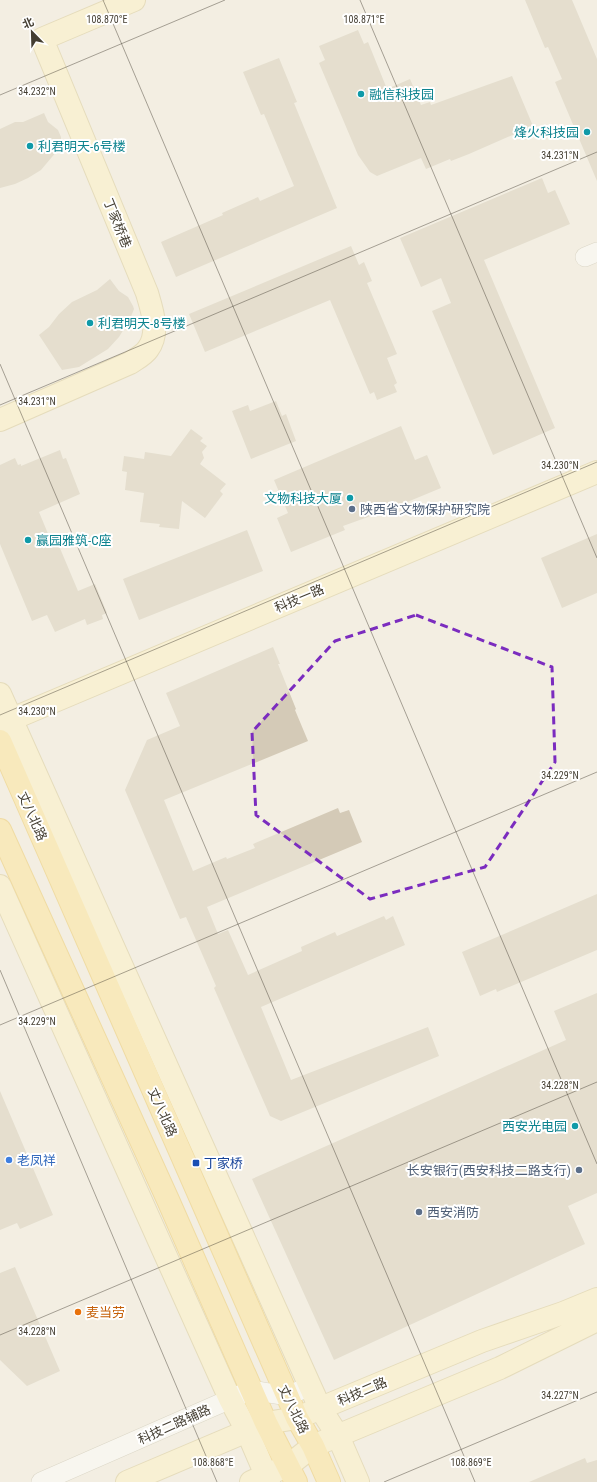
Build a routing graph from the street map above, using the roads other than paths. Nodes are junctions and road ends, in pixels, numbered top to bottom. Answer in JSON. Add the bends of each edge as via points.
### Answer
{"nodes":[{"id":1,"x":134,"y":0,"type":"edge"},
{"id":2,"x":0,"y":420,"type":"edge"},
{"id":3,"x":597,"y":472,"type":"edge"},
{"id":4,"x":0,"y":694,"type":"edge"},
{"id":5,"x":6,"y":721,"type":"edge"},
{"id":6,"x":0,"y":741,"type":"edge"},
{"id":7,"x":0,"y":830,"type":"edge"},
{"id":8,"x":0,"y":886,"type":"edge"},
{"id":9,"x":597,"y":1299,"type":"edge"},
{"id":10,"x":596,"y":1323,"type":"edge"},
{"id":11,"x":310,"y":1386,"type":"junction"},
{"id":12,"x":252,"y":1390,"type":"junction"},
{"id":13,"x":287,"y":1396,"type":"junction"},
{"id":14,"x":230,"y":1399,"type":"junction"},
{"id":15,"x":320,"y":1408,"type":"junction"},
{"id":16,"x":297,"y":1418,"type":"junction"},
{"id":17,"x":256,"y":1427,"type":"junction"},
{"id":18,"x":338,"y":1436,"type":"junction"},
{"id":19,"x":313,"y":1446,"type":"junction"},
{"id":20,"x":354,"y":1473,"type":"edge"},
{"id":21,"x":293,"y":1474,"type":"edge"},
{"id":22,"x":262,"y":1480,"type":"edge"},
{"id":23,"x":324,"y":1480,"type":"edge"},
{"id":24,"x":41,"y":1482,"type":"edge"},
{"id":25,"x":127,"y":1482,"type":"edge"}],
"edges":[{"from":1,"to":2,"type":"main road","name":"丁家桥巷","via":[[42,39],[147,293],[154,316],[154,336],[148,350],[130,363]]},
{"from":3,"to":5,"type":"main road","name":"科技一路"},
{"from":4,"to":5,"type":"main road"},
{"from":5,"to":11,"type":"main road"},
{"from":6,"to":13,"type":"main road","name":"丈八北路"},
{"from":7,"to":12,"type":"main road"},
{"from":8,"to":14,"type":"main road"},
{"from":9,"to":15,"type":"main road","name":"科技二路","via":[[563,1314],[482,1341]]},
{"from":10,"to":18,"type":"main road","via":[[500,1368]]},
{"from":11,"to":13,"type":"street"},
{"from":11,"to":15,"type":"main road"},
{"from":12,"to":13,"type":"street"},
{"from":12,"to":14,"type":"street","name":"科技二路辅路"},
{"from":12,"to":17,"type":"main road"},
{"from":13,"to":16,"type":"main road","name":"丈八北路"},
{"from":14,"to":17,"type":"main road"},
{"from":14,"to":24,"type":"street","name":"科技二路辅路"},
{"from":15,"to":16,"type":"main road","name":"科技二路"},
{"from":15,"to":18,"type":"main road"},
{"from":16,"to":17,"type":"main road","name":"科技二路"},
{"from":16,"to":19,"type":"main road","name":"丈八北路"},
{"from":17,"to":21,"type":"main road"},
{"from":17,"to":22,"type":"main road"},
{"from":17,"to":25,"type":"main road","name":"科技二路"},
{"from":18,"to":19,"type":"main road"},
{"from":18,"to":20,"type":"main road"},
{"from":19,"to":21,"type":"main road"},
{"from":19,"to":23,"type":"main road","name":"丈八北路"},
{"from":20,"to":23,"type":"street"},
{"from":21,"to":22,"type":"main road"}]}
